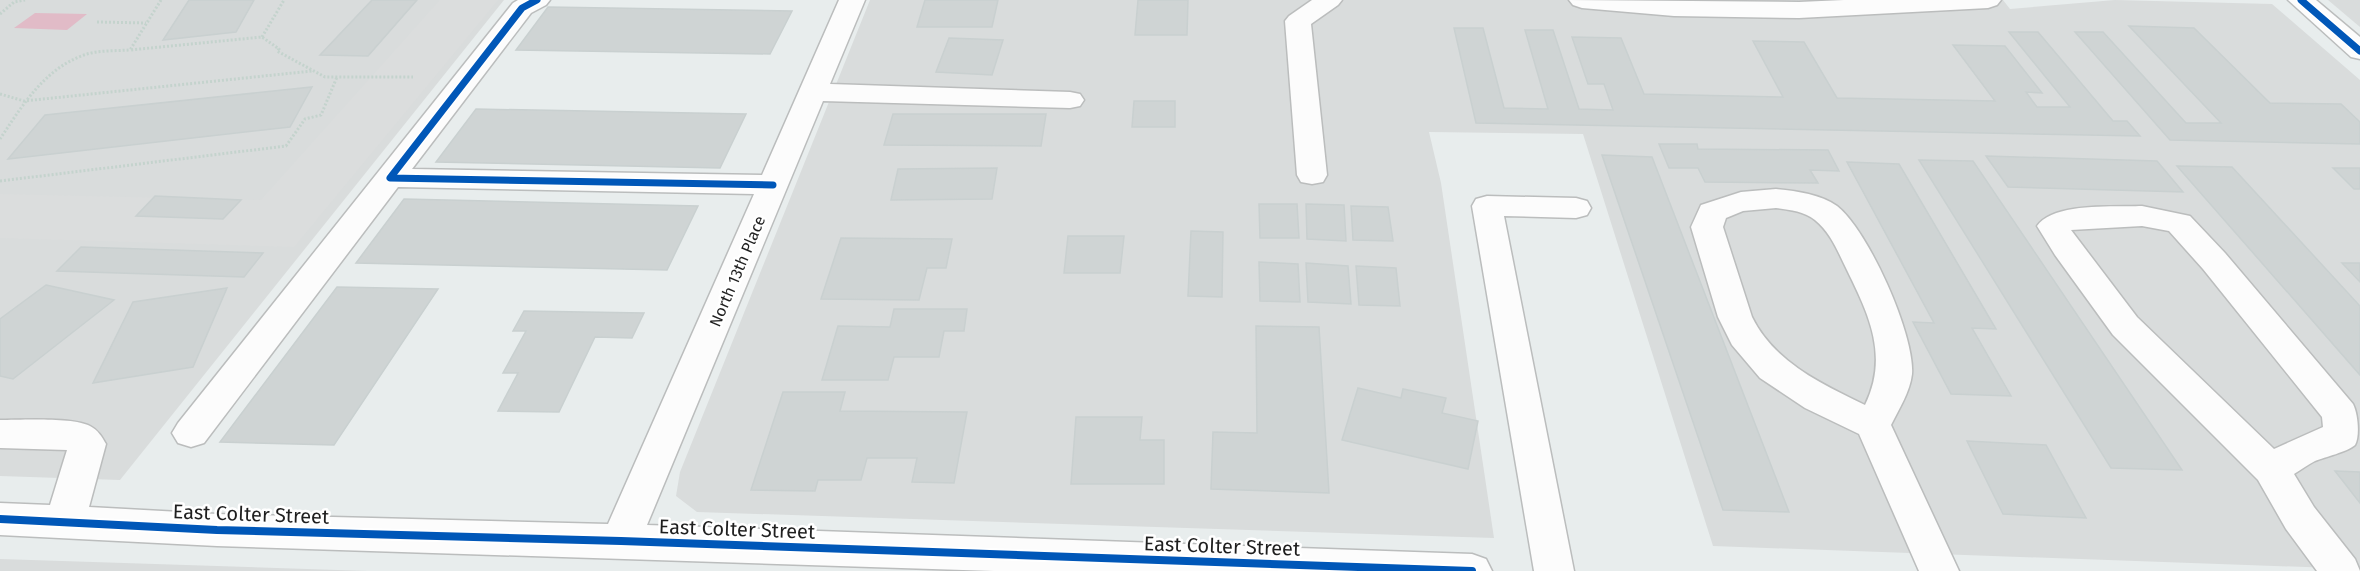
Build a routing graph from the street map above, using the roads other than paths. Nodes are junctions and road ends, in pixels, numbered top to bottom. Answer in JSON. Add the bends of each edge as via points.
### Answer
{"nodes":[{"id":1,"x":537,"y":0,"type":"edge"},
{"id":2,"x":852,"y":0,"type":"edge"},
{"id":3,"x":1329,"y":0,"type":"edge"},
{"id":4,"x":1582,"y":0,"type":"edge"},
{"id":5,"x":1988,"y":0,"type":"edge"},
{"id":6,"x":2301,"y":0,"type":"edge"},
{"id":7,"x":2331,"y":26,"type":"junction"},
{"id":8,"x":2360,"y":26,"type":"edge"},
{"id":9,"x":2360,"y":51,"type":"edge"},
{"id":10,"x":813,"y":92,"type":"junction"},
{"id":11,"x":1070,"y":100,"type":"dead end"},
{"id":12,"x":1312,"y":175,"type":"dead end"},
{"id":13,"x":390,"y":178,"type":"junction"},
{"id":14,"x":773,"y":185,"type":"junction"},
{"id":15,"x":1576,"y":208,"type":"dead end"},
{"id":16,"x":1873,"y":424,"type":"junction"},
{"id":17,"x":191,"y":433,"type":"dead end"},
{"id":18,"x":0,"y":434,"type":"edge"},
{"id":19,"x":2271,"y":469,"type":"junction"},
{"id":20,"x":0,"y":519,"type":"edge"},
{"id":21,"x":65,"y":523,"type":"junction"},
{"id":22,"x":621,"y":542,"type":"junction"},
{"id":23,"x":1472,"y":571,"type":"edge"},
{"id":24,"x":1554,"y":571,"type":"edge"},
{"id":25,"x":1939,"y":571,"type":"edge"},
{"id":26,"x":2341,"y":571,"type":"edge"}],
"edges":[{"from":1,"to":13,"type":"street","via":[[522,8]]},
{"from":2,"to":10,"type":"street","name":"North 13th Place"},
{"from":3,"to":12,"type":"street","via":[[1298,21]]},
{"from":4,"to":5,"type":"street","via":[[1674,8],[1799,10]]},
{"from":6,"to":7,"type":"street"},
{"from":7,"to":8,"type":"street"},
{"from":7,"to":9,"type":"street"},
{"from":10,"to":11,"type":"street"},
{"from":10,"to":14,"type":"street","name":"North 13th Place"},
{"from":13,"to":14,"type":"street"},
{"from":13,"to":17,"type":"street"},
{"from":14,"to":22,"type":"street","name":"North 13th Place"},
{"from":15,"to":24,"type":"street","via":[[1487,206]]},
{"from":16,"to":16,"type":"street","via":[[1894,375],[1888,325],[1835,221],[1808,204],[1778,199],[1729,203],[1712,212],[1707,227],[1735,317],[1750,345],[1772,369],[1818,398]]},
{"from":16,"to":25,"type":"street"},
{"from":18,"to":21,"type":"street","via":[[77,436],[87,444]]},
{"from":19,"to":19,"type":"street","via":[[2125,326],[2053,226],[2070,219],[2142,216],[2179,223],[2214,261],[2340,414],[2342,435],[2299,452]]},
{"from":19,"to":26,"type":"street","via":[[2300,518]]},
{"from":20,"to":21,"type":"street","name":"East Colter Street"},
{"from":21,"to":22,"type":"street","name":"East Colter Street"},
{"from":22,"to":23,"type":"street","name":"East Colter Street"}]}
